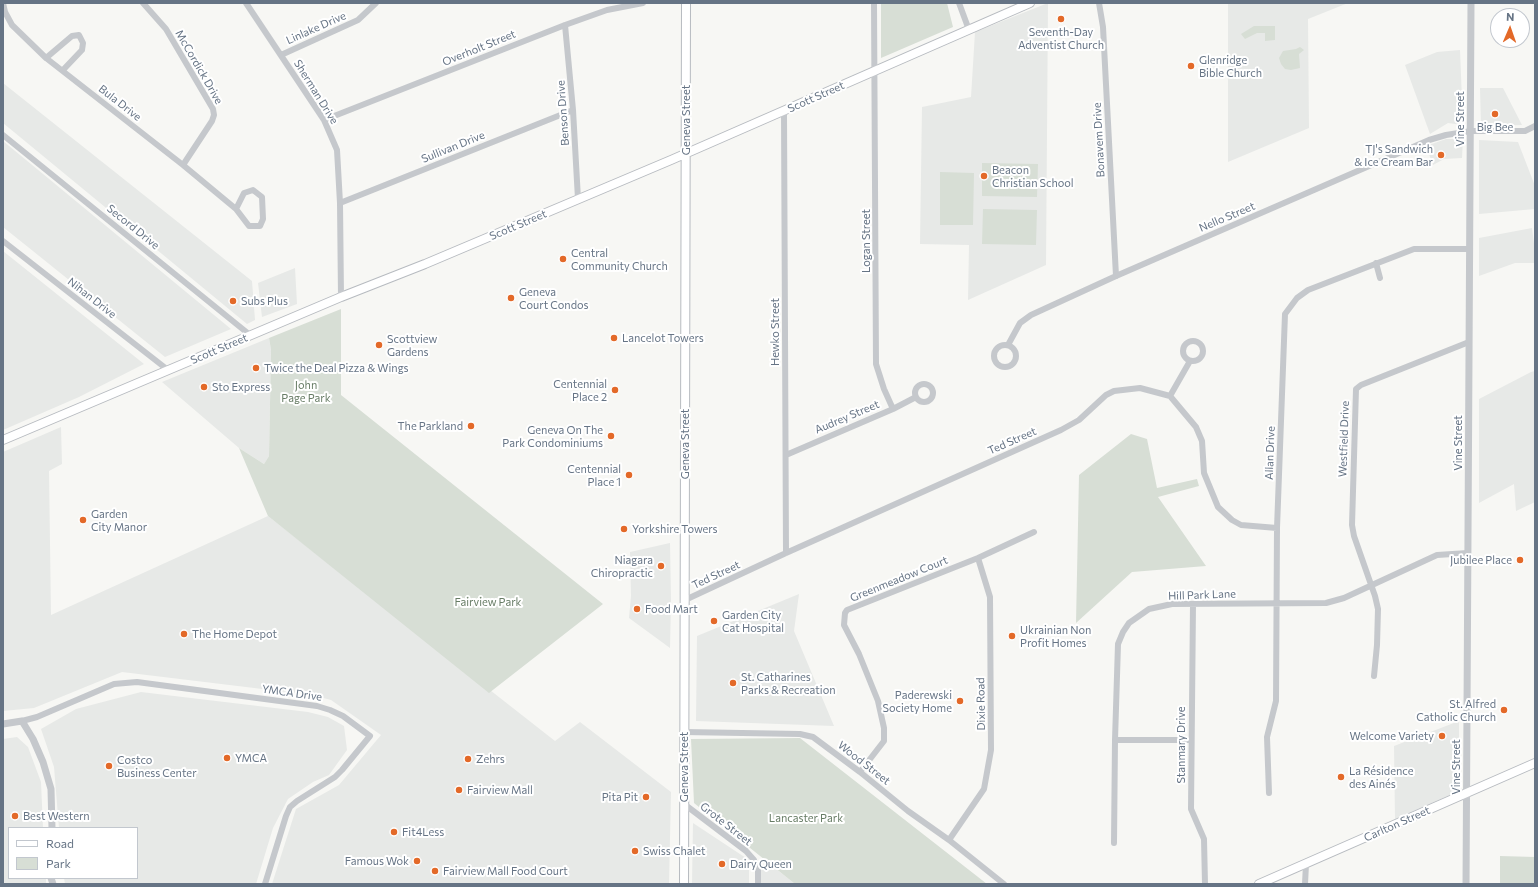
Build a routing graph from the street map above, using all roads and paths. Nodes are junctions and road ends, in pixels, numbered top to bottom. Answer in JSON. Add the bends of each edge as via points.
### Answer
{"nodes":[{"id":1,"x":3,"y":3,"type":"edge"},
{"id":2,"x":143,"y":3,"type":"edge"},
{"id":3,"x":246,"y":3,"type":"edge"},
{"id":4,"x":376,"y":3,"type":"edge"},
{"id":5,"x":605,"y":3,"type":"edge"},
{"id":6,"x":643,"y":3,"type":"edge"},
{"id":7,"x":686,"y":3,"type":"edge"},
{"id":8,"x":874,"y":3,"type":"edge"},
{"id":9,"x":958,"y":3,"type":"edge"},
{"id":10,"x":1030,"y":3,"type":"edge"},
{"id":11,"x":1099,"y":3,"type":"edge"},
{"id":12,"x":1471,"y":3,"type":"edge"},
{"id":13,"x":607,"y":10,"type":"junction"},
{"id":14,"x":565,"y":25,"type":"junction"},
{"id":15,"x":969,"y":30,"type":"junction"},
{"id":16,"x":281,"y":55,"type":"junction"},
{"id":17,"x":46,"y":58,"type":"junction"},
{"id":18,"x":63,"y":70,"type":"junction"},
{"id":19,"x":875,"y":71,"type":"junction"},
{"id":20,"x":573,"y":110,"type":"junction"},
{"id":21,"x":784,"y":112,"type":"junction"},
{"id":22,"x":324,"y":120,"type":"junction"},
{"id":23,"x":1535,"y":126,"type":"edge"},
{"id":24,"x":1471,"y":131,"type":"junction"},
{"id":25,"x":3,"y":135,"type":"edge"},
{"id":26,"x":686,"y":154,"type":"junction"},
{"id":27,"x":183,"y":165,"type":"junction"},
{"id":28,"x":578,"y":199,"type":"junction"},
{"id":29,"x":340,"y":203,"type":"junction"},
{"id":30,"x":236,"y":209,"type":"junction"},
{"id":31,"x":3,"y":241,"type":"edge"},
{"id":32,"x":1470,"y":249,"type":"junction"},
{"id":33,"x":1376,"y":263,"type":"junction"},
{"id":34,"x":1116,"y":276,"type":"junction"},
{"id":35,"x":1380,"y":278,"type":"dead end"},
{"id":36,"x":341,"y":297,"type":"junction"},
{"id":37,"x":250,"y":336,"type":"junction"},
{"id":38,"x":1469,"y":342,"type":"junction"},
{"id":39,"x":1008,"y":345,"type":"dead end"},
{"id":40,"x":1190,"y":361,"type":"dead end"},
{"id":41,"x":168,"y":370,"type":"junction"},
{"id":42,"x":1170,"y":396,"type":"junction"},
{"id":43,"x":916,"y":397,"type":"dead end"},
{"id":44,"x":893,"y":409,"type":"junction"},
{"id":45,"x":3,"y":440,"type":"edge"},
{"id":46,"x":786,"y":455,"type":"junction"},
{"id":47,"x":1277,"y":528,"type":"junction"},
{"id":48,"x":1034,"y":532,"type":"dead end"},
{"id":49,"x":786,"y":553,"type":"junction"},
{"id":50,"x":1468,"y":553,"type":"junction"},
{"id":51,"x":978,"y":558,"type":"junction"},
{"id":52,"x":1372,"y":586,"type":"junction"},
{"id":53,"x":685,"y":600,"type":"junction"},
{"id":54,"x":1276,"y":603,"type":"junction"},
{"id":55,"x":1193,"y":604,"type":"junction"},
{"id":56,"x":1374,"y":676,"type":"dead end"},
{"id":57,"x":22,"y":721,"type":"junction"},
{"id":58,"x":3,"y":724,"type":"edge"},
{"id":59,"x":684,"y":732,"type":"junction"},
{"id":60,"x":1115,"y":740,"type":"junction"},
{"id":61,"x":1191,"y":740,"type":"junction"},
{"id":62,"x":1535,"y":764,"type":"edge"},
{"id":63,"x":860,"y":772,"type":"junction"},
{"id":64,"x":1269,"y":793,"type":"dead end"},
{"id":65,"x":1467,"y":793,"type":"junction"},
{"id":66,"x":684,"y":804,"type":"junction"},
{"id":67,"x":52,"y":827,"type":"edge"},
{"id":68,"x":949,"y":840,"type":"junction"},
{"id":69,"x":1114,"y":843,"type":"dead end"},
{"id":70,"x":1306,"y":864,"type":"junction"},
{"id":71,"x":265,"y":884,"type":"edge"},
{"id":72,"x":684,"y":884,"type":"edge"},
{"id":73,"x":758,"y":884,"type":"edge"},
{"id":74,"x":1004,"y":884,"type":"edge"},
{"id":75,"x":1205,"y":884,"type":"edge"},
{"id":76,"x":1259,"y":884,"type":"edge"},
{"id":77,"x":1305,"y":884,"type":"edge"},
{"id":78,"x":1466,"y":884,"type":"edge"}],
"edges":[{"from":1,"to":17,"type":"street","name":"Bula Drive","via":[[12,25]]},
{"from":2,"to":27,"type":"street","name":"McCordick Drive","via":[[166,30],[213,109],[212,121]]},
{"from":3,"to":16,"type":"street","name":"Sherman Drive"},
{"from":4,"to":16,"type":"street","name":"Linlake Drive","via":[[358,20]]},
{"from":5,"to":13,"type":"street"},
{"from":6,"to":13,"type":"street","name":"Overholt Street"},
{"from":7,"to":26,"type":"main road","name":"Geneva Street"},
{"from":8,"to":19,"type":"street","name":"Logan Street"},
{"from":9,"to":15,"type":"street"},
{"from":10,"to":15,"type":"main road","name":"Scott Street"},
{"from":11,"to":34,"type":"street","name":"Bonavem Drive","via":[[1103,27]]},
{"from":12,"to":24,"type":"street","name":"Vine Street"},
{"from":13,"to":14,"type":"street","name":"Overholt Street"},
{"from":14,"to":20,"type":"street","name":"Benson Drive"},
{"from":14,"to":22,"type":"street","name":"Overholt Street"},
{"from":15,"to":19,"type":"main road","name":"Scott Street"},
{"from":16,"to":22,"type":"street","name":"Sherman Drive"},
{"from":17,"to":18,"type":"street","name":"Bula Drive"},
{"from":17,"to":18,"type":"street","via":[[72,36],[78,35],[83,43],[82,50]]},
{"from":18,"to":27,"type":"street","name":"Bula Drive"},
{"from":19,"to":21,"type":"main road","name":"Scott Street"},
{"from":19,"to":44,"type":"street","name":"Logan Street","via":[[876,364]]},
{"from":20,"to":28,"type":"street","name":"Benson Drive"},
{"from":20,"to":29,"type":"street","name":"Sullivan Drive"},
{"from":21,"to":26,"type":"main road","name":"Scott Street"},
{"from":21,"to":46,"type":"street","name":"Hewko Street"},
{"from":22,"to":29,"type":"street","name":"Sherman Drive","via":[[337,150]]},
{"from":23,"to":24,"type":"street","name":"Nello Street","via":[[1525,131]]},
{"from":24,"to":32,"type":"street","name":"Vine Street"},
{"from":24,"to":34,"type":"street","name":"Nello Street","via":[[1429,140]]},
{"from":25,"to":37,"type":"street","name":"Secord Drive"},
{"from":26,"to":28,"type":"main road","name":"Scott Street"},
{"from":26,"to":53,"type":"main road","name":"Geneva Street"},
{"from":27,"to":30,"type":"street","name":"Bula Drive"},
{"from":28,"to":36,"type":"main road","name":"Scott Street"},
{"from":29,"to":36,"type":"street","name":"Sherman Drive"},
{"from":30,"to":30,"type":"street","name":"Bula Drive","via":[[244,193],[253,190],[262,197],[263,219],[260,226],[249,226]]},
{"from":31,"to":41,"type":"street","name":"Nihan Drive"},
{"from":32,"to":33,"type":"street","name":"Allan Drive","via":[[1414,250]]},
{"from":32,"to":38,"type":"street","name":"Vine Street"},
{"from":33,"to":35,"type":"street"},
{"from":33,"to":47,"type":"street","name":"Allan Drive","via":[[1308,290],[1297,298],[1285,314]]},
{"from":34,"to":39,"type":"street","name":"Nello Street","via":[[1020,322]]},
{"from":36,"to":37,"type":"main road","name":"Scott Street"},
{"from":37,"to":41,"type":"main road","name":"Scott Street"},
{"from":38,"to":50,"type":"street","name":"Vine Street"},
{"from":38,"to":52,"type":"street","name":"Westfield Drive","via":[[1361,384],[1356,389],[1352,525]]},
{"from":40,"to":42,"type":"street"},
{"from":41,"to":45,"type":"main road","name":"Scott Street"},
{"from":42,"to":47,"type":"street","via":[[1196,427],[1202,440],[1204,473],[1218,507],[1241,525]]},
{"from":42,"to":49,"type":"street","name":"Ted Street","via":[[1140,388],[1114,391],[1106,395],[1079,420],[1061,430]]},
{"from":43,"to":44,"type":"street","name":"Audrey Street"},
{"from":44,"to":46,"type":"street","name":"Audrey Street"},
{"from":46,"to":49,"type":"street","name":"Hewko Street"},
{"from":47,"to":54,"type":"street","name":"Allan Drive"},
{"from":48,"to":51,"type":"street","name":"Greenmeadow Court"},
{"from":49,"to":53,"type":"street","name":"Ted Street"},
{"from":50,"to":52,"type":"street","name":"Hill Park Lane","via":[[1437,555]]},
{"from":50,"to":65,"type":"street","name":"Vine Street"},
{"from":51,"to":63,"type":"street","name":"Greenmeadow Court","via":[[847,610],[845,613],[844,625],[878,700],[884,728],[884,741]]},
{"from":51,"to":68,"type":"street","name":"Dixie Road","via":[[990,597],[991,750],[984,789]]},
{"from":52,"to":54,"type":"street","name":"Hill Park Lane","via":[[1326,603]]},
{"from":52,"to":56,"type":"street","via":[[1378,609]]},
{"from":53,"to":59,"type":"main road","name":"Geneva Street"},
{"from":54,"to":55,"type":"street","name":"Hill Park Lane"},
{"from":54,"to":64,"type":"street","name":"Allan Drive","via":[[1276,701],[1267,737]]},
{"from":55,"to":60,"type":"street","name":"Hill Park Lane","via":[[1172,604],[1149,609],[1129,623],[1123,632],[1118,644]]},
{"from":55,"to":61,"type":"street","name":"Stanmary Drive"},
{"from":57,"to":58,"type":"street"},
{"from":57,"to":67,"type":"street","via":[[38,750],[51,789]]},
{"from":57,"to":71,"type":"street","name":"YMCA Drive","via":[[114,684],[137,682],[317,706],[343,716],[370,736],[335,777],[290,807]]},
{"from":59,"to":63,"type":"street","name":"Wood Street","via":[[800,734],[813,737]]},
{"from":59,"to":66,"type":"main road","name":"Geneva Street"},
{"from":60,"to":61,"type":"street"},
{"from":60,"to":69,"type":"street","name":"Hill Park Lane"},
{"from":61,"to":75,"type":"street","name":"Stanmary Drive","via":[[1191,808],[1204,839]]},
{"from":62,"to":65,"type":"main road","name":"Carlton Street"},
{"from":63,"to":68,"type":"street","name":"Wood Street"},
{"from":65,"to":70,"type":"main road","name":"Carlton Street"},
{"from":65,"to":78,"type":"street","name":"Vine Street"},
{"from":66,"to":72,"type":"main road","name":"Geneva Street"},
{"from":66,"to":73,"type":"street","name":"Grote Street","via":[[746,851],[758,870]]},
{"from":68,"to":74,"type":"street","name":"Wood Street"},
{"from":70,"to":76,"type":"main road","name":"Carlton Street"},
{"from":70,"to":77,"type":"street"}]}
